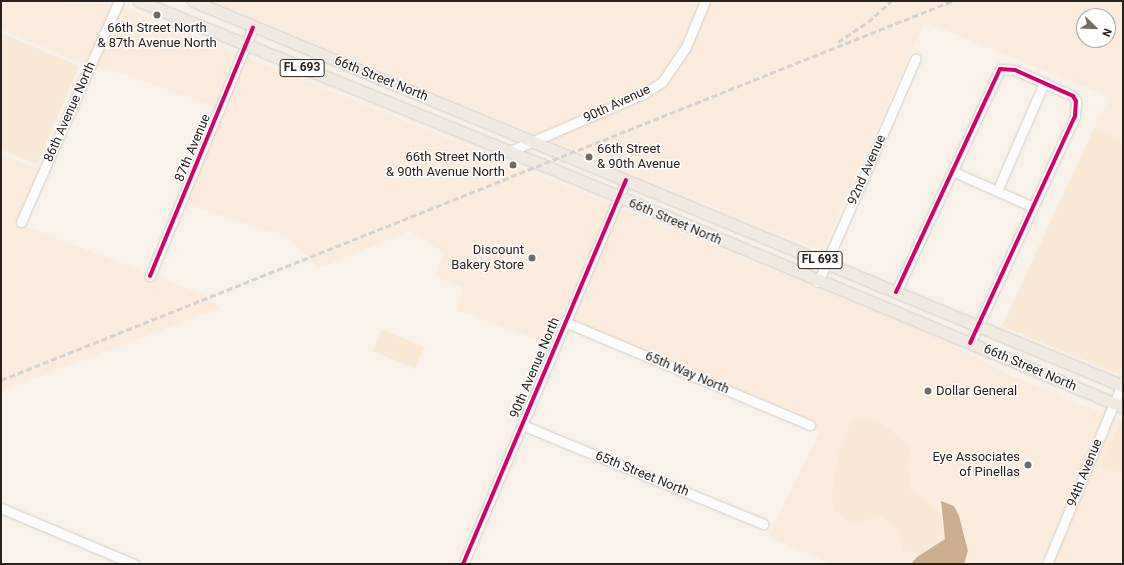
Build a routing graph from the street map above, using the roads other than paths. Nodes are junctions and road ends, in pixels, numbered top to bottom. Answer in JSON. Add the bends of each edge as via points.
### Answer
{"nodes":[{"id":1,"x":119,"y":1,"type":"edge"},
{"id":2,"x":139,"y":1,"type":"edge"},
{"id":3,"x":193,"y":1,"type":"edge"},
{"id":4,"x":702,"y":2,"type":"edge"},
{"id":5,"x":253,"y":27,"type":"junction"},
{"id":6,"x":246,"y":45,"type":"junction"},
{"id":7,"x":916,"y":58,"type":"dead end"},
{"id":8,"x":376,"y":77,"type":"junction"},
{"id":9,"x":1044,"y":83,"type":"junction"},
{"id":10,"x":368,"y":95,"type":"junction"},
{"id":11,"x":533,"y":140,"type":"junction"},
{"id":12,"x":508,"y":152,"type":"junction"},
{"id":13,"x":952,"y":171,"type":"junction"},
{"id":14,"x":626,"y":180,"type":"junction"},
{"id":15,"x":997,"y":191,"type":"junction"},
{"id":16,"x":618,"y":198,"type":"junction"},
{"id":17,"x":1033,"y":207,"type":"junction"},
{"id":18,"x":21,"y":222,"type":"dead end"},
{"id":19,"x":827,"y":263,"type":"junction"},
{"id":20,"x":150,"y":276,"type":"dead end"},
{"id":21,"x":818,"y":282,"type":"junction"},
{"id":22,"x":896,"y":292,"type":"junction"},
{"id":23,"x":565,"y":322,"type":"junction"},
{"id":24,"x":978,"y":326,"type":"junction"},
{"id":25,"x":970,"y":343,"type":"junction"},
{"id":26,"x":1122,"y":384,"type":"edge"},
{"id":27,"x":1118,"y":405,"type":"edge"},
{"id":28,"x":522,"y":425,"type":"junction"},
{"id":29,"x":810,"y":425,"type":"dead end"},
{"id":30,"x":1,"y":508,"type":"edge"},
{"id":31,"x":763,"y":524,"type":"dead end"},
{"id":32,"x":134,"y":564,"type":"edge"},
{"id":33,"x":462,"y":564,"type":"edge"},
{"id":34,"x":1047,"y":564,"type":"edge"}],
"edges":[{"from":1,"to":18,"type":"street","name":"86th Avenue North"},
{"from":2,"to":6,"type":"main road","name":"66th Street North","number":"FL 693"},
{"from":3,"to":5,"type":"main road","name":"66th Street North","number":"FL 693"},
{"from":4,"to":11,"type":"street","name":"90th Avenue","via":[[686,47],[662,82],[620,105]]},
{"from":5,"to":6,"type":"street","name":"87th Avenue"},
{"from":5,"to":8,"type":"main road","name":"66th Street North","number":"FL 693"},
{"from":6,"to":10,"type":"main road","name":"66th Street North","number":"FL 693"},
{"from":6,"to":20,"type":"street","name":"87th Avenue"},
{"from":7,"to":19,"type":"street","name":"92nd Avenue"},
{"from":8,"to":10,"type":"main road"},
{"from":8,"to":11,"type":"main road","name":"66th Street North","number":"FL 693"},
{"from":9,"to":13,"type":"street","via":[[1015,70],[1000,69]]},
{"from":9,"to":15,"type":"street"},
{"from":9,"to":17,"type":"street","via":[[1072,96],[1077,108]]},
{"from":10,"to":12,"type":"main road","name":"66th Street North","number":"FL 693"},
{"from":11,"to":12,"type":"street","name":"90th Avenue"},
{"from":11,"to":14,"type":"main road","name":"66th Street North","number":"FL 693"},
{"from":12,"to":16,"type":"main road","name":"66th Street North","number":"FL 693"},
{"from":13,"to":15,"type":"street"},
{"from":13,"to":22,"type":"street"},
{"from":14,"to":16,"type":"street","name":"90th Avenue North"},
{"from":14,"to":19,"type":"main road","name":"66th Street North","number":"FL 693"},
{"from":15,"to":17,"type":"street"},
{"from":16,"to":21,"type":"main road","name":"66th Street North","number":"FL 693"},
{"from":16,"to":23,"type":"street","name":"90th Avenue North"},
{"from":17,"to":24,"type":"street"},
{"from":19,"to":21,"type":"street","name":"92nd Avenue"},
{"from":19,"to":22,"type":"main road","name":"66th Street North","number":"FL 693"},
{"from":21,"to":25,"type":"main road","name":"66th Street North","number":"FL 693"},
{"from":22,"to":24,"type":"main road","name":"66th Street North","number":"FL 693"},
{"from":23,"to":28,"type":"street","name":"90th Avenue North"},
{"from":23,"to":29,"type":"street","name":"65th Way North"},
{"from":24,"to":25,"type":"street"},
{"from":24,"to":26,"type":"main road","name":"66th Street North","number":"FL 693"},
{"from":25,"to":27,"type":"main road","name":"66th Street North","number":"FL 693"},
{"from":26,"to":27,"type":"street","name":"94th Avenue"},
{"from":27,"to":34,"type":"street","name":"94th Avenue"},
{"from":28,"to":31,"type":"street","name":"65th Street North"},
{"from":28,"to":33,"type":"street","name":"90th Avenue North"},
{"from":30,"to":32,"type":"street"}]}
